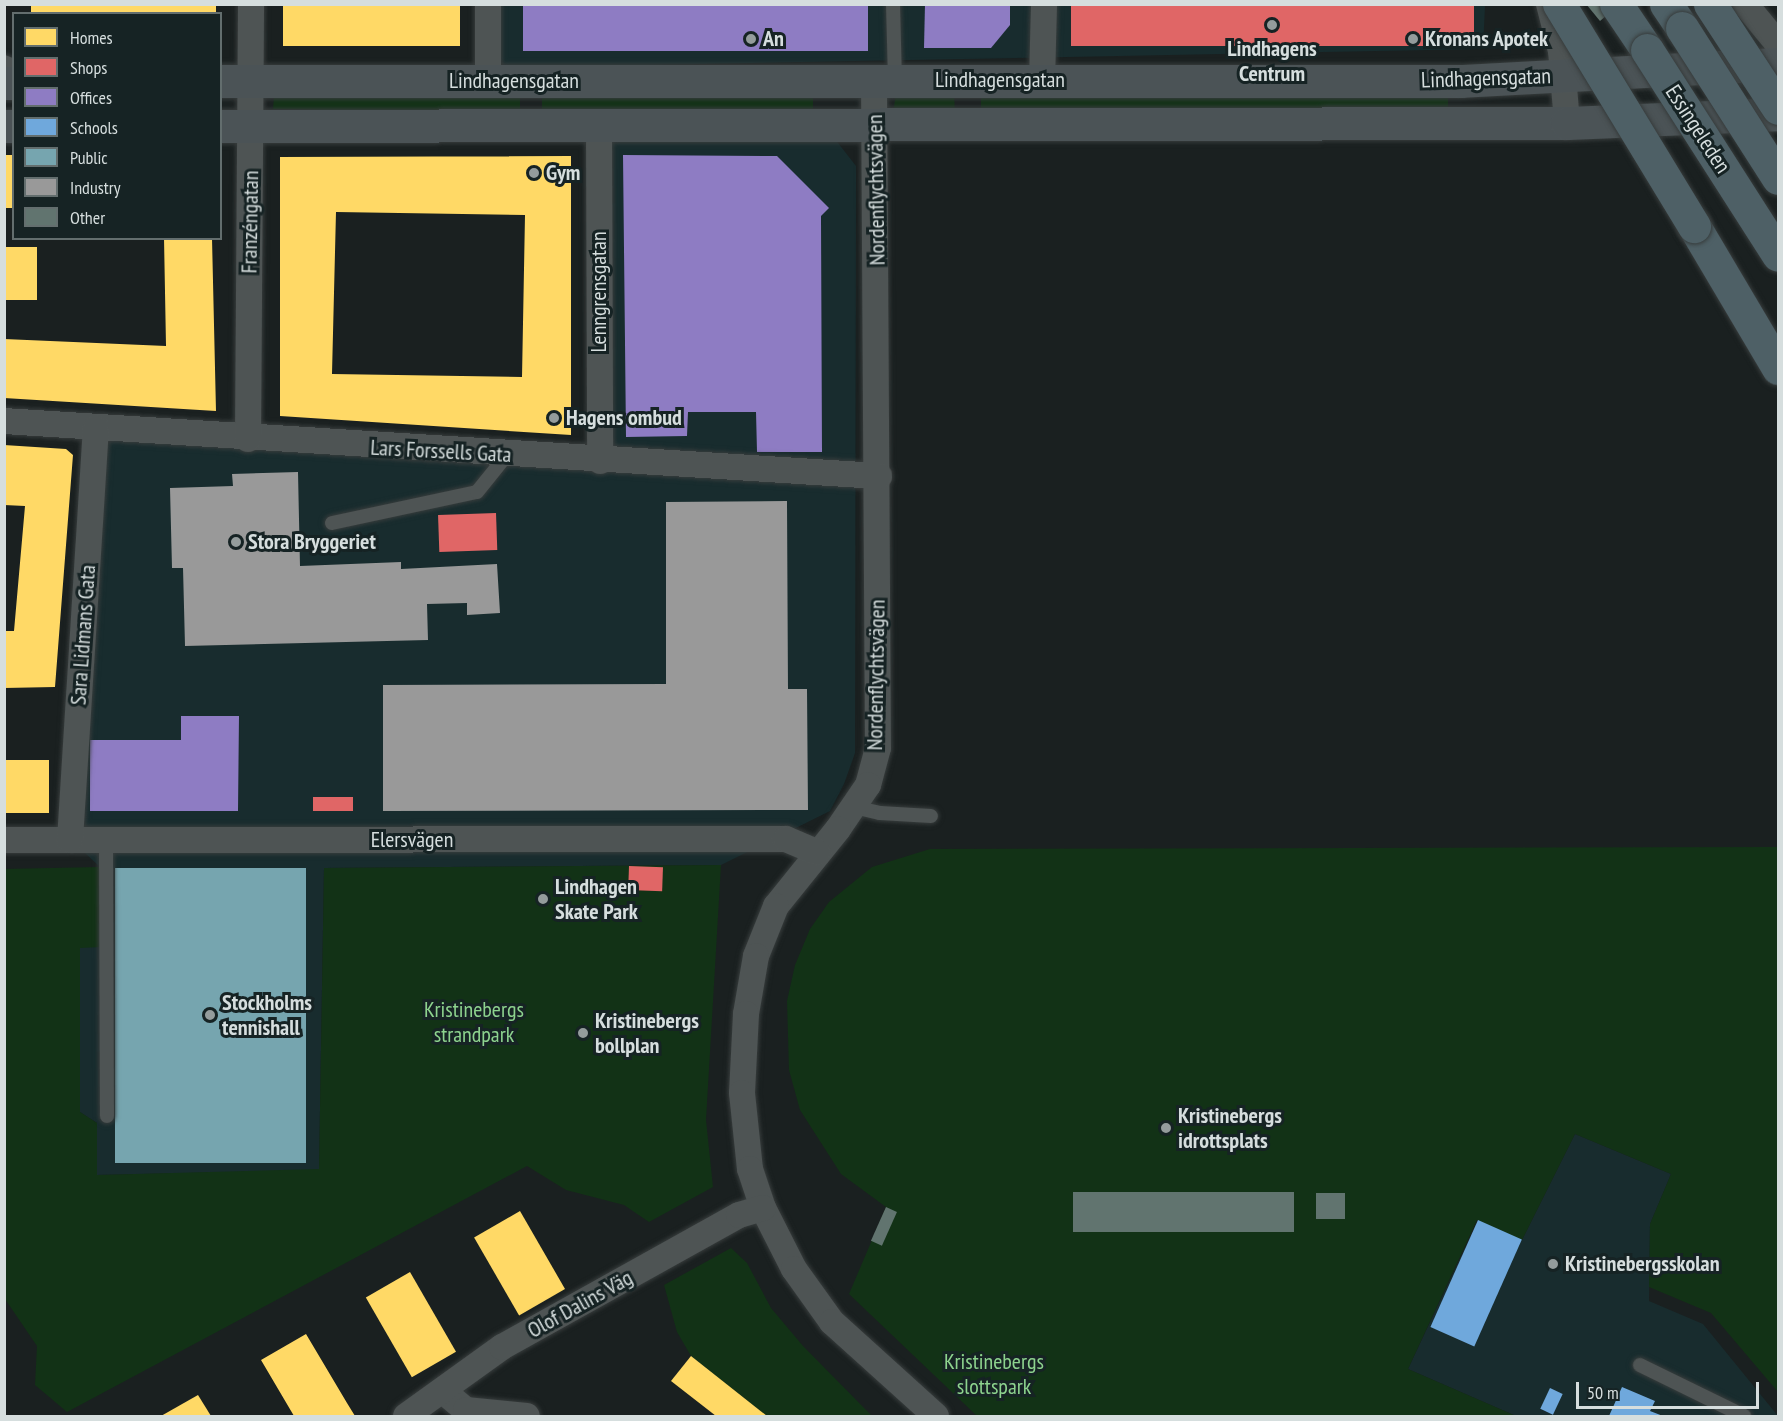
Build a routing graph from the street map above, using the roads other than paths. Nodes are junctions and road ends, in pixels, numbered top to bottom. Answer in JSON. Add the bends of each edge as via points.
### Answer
{"nodes":[{"id":1,"x":251,"y":4,"type":"edge"},
{"id":2,"x":489,"y":4,"type":"edge"},
{"id":3,"x":893,"y":4,"type":"edge"},
{"id":4,"x":1044,"y":4,"type":"edge"},
{"id":5,"x":1549,"y":4,"type":"edge"},
{"id":6,"x":1560,"y":4,"type":"edge"},
{"id":7,"x":1616,"y":4,"type":"edge"},
{"id":8,"x":1666,"y":4,"type":"edge"},
{"id":9,"x":1710,"y":4,"type":"edge"},
{"id":10,"x":1745,"y":4,"type":"edge"},
{"id":11,"x":1779,"y":44,"type":"edge"},
{"id":12,"x":1779,"y":64,"type":"edge"},
{"id":13,"x":1562,"y":76,"type":"junction"},
{"id":14,"x":235,"y":81,"type":"edge"},
{"id":15,"x":885,"y":81,"type":"junction"},
{"id":16,"x":1042,"y":81,"type":"junction"},
{"id":17,"x":488,"y":82,"type":"junction"},
{"id":18,"x":1779,"y":108,"type":"edge"},
{"id":19,"x":1779,"y":114,"type":"edge"},
{"id":20,"x":599,"y":123,"type":"junction"},
{"id":21,"x":1567,"y":123,"type":"junction"},
{"id":22,"x":875,"y":125,"type":"junction"},
{"id":23,"x":235,"y":126,"type":"edge"},
{"id":24,"x":1779,"y":178,"type":"edge"},
{"id":25,"x":1779,"y":255,"type":"edge"},
{"id":26,"x":1778,"y":368,"type":"edge"},
{"id":27,"x":4,"y":421,"type":"edge"},
{"id":28,"x":96,"y":429,"type":"junction"},
{"id":29,"x":248,"y":439,"type":"junction"},
{"id":30,"x":507,"y":455,"type":"junction"},
{"id":31,"x":600,"y":461,"type":"junction"},
{"id":32,"x":879,"y":476,"type":"junction"},
{"id":33,"x":332,"y":523,"type":"dead end"},
{"id":34,"x":854,"y":807,"type":"junction"},
{"id":35,"x":931,"y":816,"type":"dead end"},
{"id":36,"x":4,"y":840,"type":"edge"},
{"id":37,"x":70,"y":840,"type":"junction"},
{"id":38,"x":106,"y":840,"type":"junction"},
{"id":39,"x":817,"y":852,"type":"junction"},
{"id":40,"x":106,"y":1116,"type":"dead end"},
{"id":41,"x":763,"y":1208,"type":"junction"},
{"id":42,"x":1640,"y":1365,"type":"dead end"},
{"id":43,"x":442,"y":1391,"type":"junction"},
{"id":44,"x":406,"y":1416,"type":"edge"},
{"id":45,"x":527,"y":1416,"type":"edge"},
{"id":46,"x":936,"y":1416,"type":"edge"},
{"id":47,"x":1744,"y":1416,"type":"edge"}],
"edges":[{"from":1,"to":14,"type":"street","name":"Franzéngatan"},
{"from":2,"to":17,"type":"street"},
{"from":3,"to":15,"type":"lane"},
{"from":4,"to":16,"type":"street"},
{"from":5,"to":13,"type":"street","via":[[1562,51]]},
{"from":6,"to":26,"type":"highway","bridge":true},
{"from":7,"to":25,"type":"highway","name":"Essingeleden","bridge":true},
{"from":8,"to":24,"type":"highway","name":"Essingeleden","bridge":true},
{"from":9,"to":18,"type":"highway","bridge":true},
{"from":10,"to":11,"type":"street"},
{"from":12,"to":13,"type":"street","name":"Lindhagensgatan"},
{"from":13,"to":16,"type":"street","name":"Lindhagensgatan","via":[[1461,81]]},
{"from":13,"to":21,"type":"street"},
{"from":14,"to":17,"type":"street","name":"Lindhagensgatan"},
{"from":14,"to":23,"type":"street","name":"Franzéngatan"},
{"from":15,"to":16,"type":"street","name":"Lindhagensgatan"},
{"from":15,"to":17,"type":"street","name":"Lindhagensgatan"},
{"from":15,"to":22,"type":"street","name":"Nordenflychtsvägen"},
{"from":19,"to":21,"type":"street","name":"Lindhagensgatan"},
{"from":20,"to":22,"type":"street","name":"Lindhagensgatan"},
{"from":20,"to":23,"type":"street","name":"Lindhagensgatan"},
{"from":20,"to":31,"type":"street","name":"Lenngrensgatan"},
{"from":21,"to":22,"type":"street","name":"Lindhagensgatan"},
{"from":22,"to":32,"type":"street","name":"Nordenflychtsvägen"},
{"from":23,"to":29,"type":"street","name":"Franzéngatan"},
{"from":27,"to":28,"type":"street","name":"Lars Forssells Gata"},
{"from":28,"to":29,"type":"street","name":"Lars Forssells Gata"},
{"from":28,"to":37,"type":"street","name":"Sara Lidmans Gata"},
{"from":29,"to":30,"type":"street","name":"Lars Forssells Gata"},
{"from":30,"to":31,"type":"street","name":"Lars Forssells Gata"},
{"from":30,"to":33,"type":"lane","via":[[477,492]]},
{"from":31,"to":32,"type":"street","name":"Lars Forssells Gata"},
{"from":32,"to":34,"type":"street","name":"Nordenflychtsvägen","via":[[878,748],[867,784]]},
{"from":34,"to":35,"type":"lane"},
{"from":34,"to":39,"type":"street","name":"Nordenflychtsvägen"},
{"from":36,"to":37,"type":"street","name":"Elersvägen"},
{"from":37,"to":38,"type":"street","name":"Elersvägen"},
{"from":38,"to":39,"type":"street","name":"Elersvägen","via":[[786,839]]},
{"from":38,"to":40,"type":"lane"},
{"from":39,"to":41,"type":"street","name":"Nordenflychtsvägen","via":[[776,906],[756,956],[746,1014],[742,1093],[745,1131],[750,1169]]},
{"from":41,"to":43,"type":"street","name":"Olof Dalins Väg","via":[[739,1215],[502,1347]]},
{"from":41,"to":46,"type":"street","name":"Nordenflychtsvägen","via":[[794,1269],[832,1322]]},
{"from":42,"to":47,"type":"lane"},
{"from":43,"to":44,"type":"street","name":"Olof Dalins Väg"},
{"from":43,"to":45,"type":"street","via":[[466,1410]]}]}
